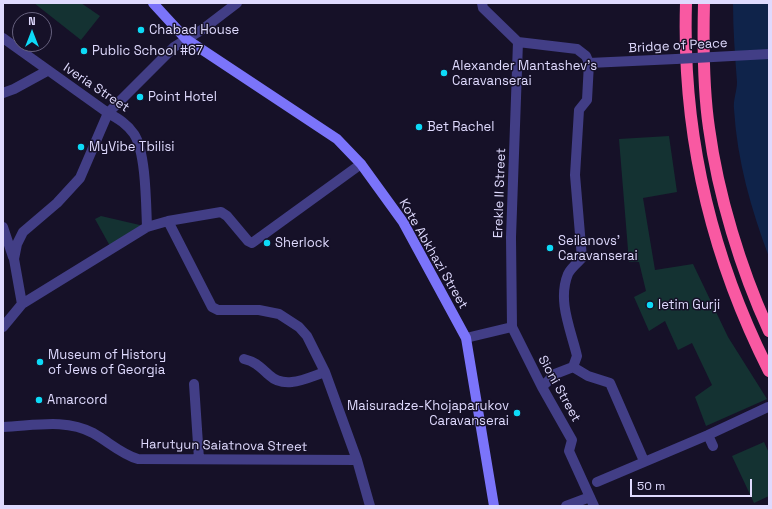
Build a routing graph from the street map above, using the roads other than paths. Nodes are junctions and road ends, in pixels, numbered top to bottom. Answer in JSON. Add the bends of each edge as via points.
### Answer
{"nodes":[{"id":1,"x":153,"y":3,"type":"edge"},
{"id":2,"x":238,"y":3,"type":"edge"},
{"id":3,"x":482,"y":3,"type":"edge"},
{"id":4,"x":686,"y":3,"type":"edge"},
{"id":5,"x":704,"y":3,"type":"edge"},
{"id":6,"x":3,"y":38,"type":"edge"},
{"id":7,"x":186,"y":39,"type":"junction"},
{"id":8,"x":518,"y":42,"type":"junction"},
{"id":9,"x":769,"y":54,"type":"edge"},
{"id":10,"x":589,"y":63,"type":"junction"},
{"id":11,"x":47,"y":71,"type":"junction"},
{"id":12,"x":3,"y":93,"type":"edge"},
{"id":13,"x":108,"y":113,"type":"junction"},
{"id":14,"x":361,"y":164,"type":"junction"},
{"id":15,"x":168,"y":221,"type":"junction"},
{"id":16,"x":3,"y":227,"type":"edge"},
{"id":17,"x":148,"y":227,"type":"junction"},
{"id":18,"x":14,"y":259,"type":"junction"},
{"id":19,"x":22,"y":304,"type":"junction"},
{"id":20,"x":3,"y":327,"type":"edge"},
{"id":21,"x":512,"y":327,"type":"junction"},
{"id":22,"x":769,"y":331,"type":"edge"},
{"id":23,"x":466,"y":338,"type":"junction"},
{"id":24,"x":244,"y":359,"type":"dead end"},
{"id":25,"x":573,"y":367,"type":"junction"},
{"id":26,"x":769,"y":371,"type":"edge"},
{"id":27,"x":325,"y":372,"type":"junction"},
{"id":28,"x":194,"y":384,"type":"dead end"},
{"id":29,"x":542,"y":387,"type":"junction"},
{"id":30,"x":768,"y":406,"type":"dead end"},
{"id":31,"x":3,"y":427,"type":"edge"},
{"id":32,"x":708,"y":435,"type":"junction"},
{"id":33,"x":713,"y":446,"type":"dead end"},
{"id":34,"x":199,"y":459,"type":"junction"},
{"id":35,"x":357,"y":460,"type":"junction"},
{"id":36,"x":644,"y":461,"type":"junction"},
{"id":37,"x":598,"y":482,"type":"dead end"},
{"id":38,"x":592,"y":502,"type":"edge"},
{"id":39,"x":370,"y":506,"type":"edge"},
{"id":40,"x":494,"y":506,"type":"edge"},
{"id":41,"x":566,"y":506,"type":"edge"}],
"edges":[{"from":1,"to":7,"type":"street","name":"Kote Abkhazi Street"},
{"from":2,"to":7,"type":"street"},
{"from":3,"to":8,"type":"street","via":[[483,8]]},
{"from":4,"to":26,"type":"highway","via":[[688,104],[694,149],[705,199],[728,278]]},
{"from":5,"to":22,"type":"highway","via":[[703,37],[708,127],[732,231]]},
{"from":6,"to":11,"type":"street","name":"Iveria Street"},
{"from":7,"to":13,"type":"street","via":[[169,52]]},
{"from":7,"to":14,"type":"street","name":"Kote Abkhazi Street","via":[[337,139]]},
{"from":8,"to":10,"type":"street","via":[[577,49],[586,56]]},
{"from":8,"to":21,"type":"street","name":"Erekle II Street"},
{"from":9,"to":10,"type":"street","name":"Bridge of Peace","bridge":true},
{"from":10,"to":25,"type":"street","via":[[588,100],[579,110],[575,175],[582,258],[568,274],[564,294],[568,324],[578,356]]},
{"from":11,"to":12,"type":"street"},
{"from":11,"to":13,"type":"street","name":"Iveria Street"},
{"from":13,"to":17,"type":"street","name":"Iveria Street","via":[[123,121],[135,135],[142,157]]},
{"from":13,"to":18,"type":"street","via":[[80,178],[57,203],[23,232]]},
{"from":14,"to":15,"type":"street","via":[[252,243],[221,212]]},
{"from":14,"to":23,"type":"street","name":"Kote Abkhazi Street","via":[[403,222]]},
{"from":15,"to":17,"type":"street"},
{"from":15,"to":27,"type":"street","via":[[212,307],[218,310],[259,310],[279,314],[308,336]]},
{"from":16,"to":18,"type":"street"},
{"from":17,"to":19,"type":"street"},
{"from":18,"to":19,"type":"street"},
{"from":19,"to":20,"type":"street"},
{"from":21,"to":23,"type":"street"},
{"from":21,"to":29,"type":"street","name":"Sioni Street"},
{"from":23,"to":40,"type":"street","name":"Kote Abkhazi Street"},
{"from":24,"to":27,"type":"street","via":[[254,362],[278,381],[291,383]]},
{"from":25,"to":29,"type":"street","via":[[555,374]]},
{"from":25,"to":36,"type":"street","via":[[588,376],[610,383]]},
{"from":27,"to":35,"type":"street"},
{"from":28,"to":34,"type":"street"},
{"from":29,"to":38,"type":"street","name":"Sioni Street","via":[[572,440],[569,451]]},
{"from":30,"to":32,"type":"street"},
{"from":31,"to":34,"type":"street","name":"Harutyun Saiatnova Street","via":[[69,424],[93,433],[128,456],[138,459]]},
{"from":32,"to":33,"type":"street"},
{"from":32,"to":36,"type":"street"},
{"from":34,"to":35,"type":"street","name":"Harutyun Saiatnova Street"},
{"from":35,"to":39,"type":"street"},
{"from":36,"to":37,"type":"street"},
{"from":38,"to":41,"type":"street"}]}
